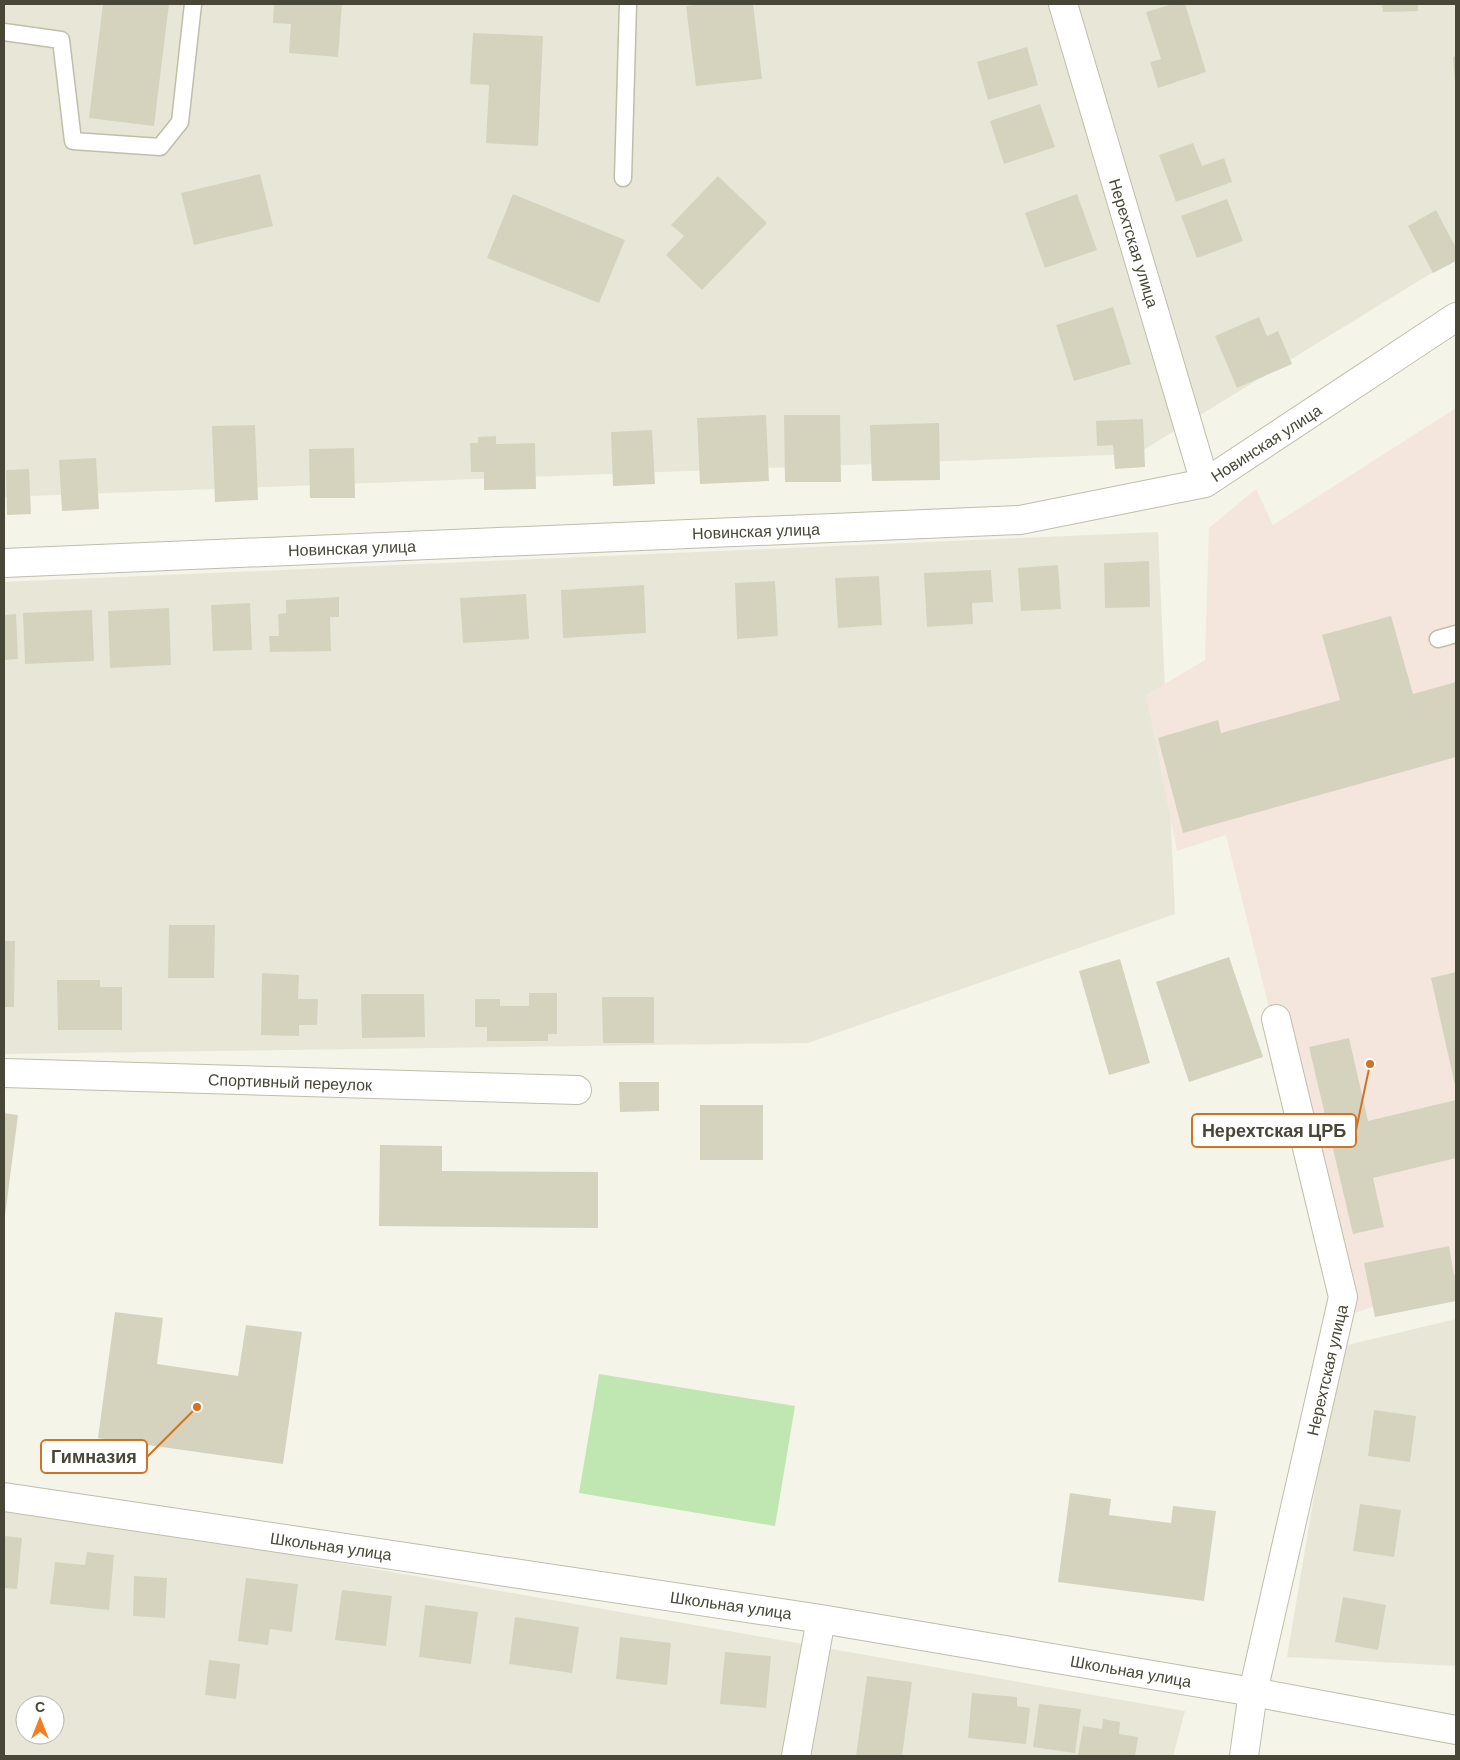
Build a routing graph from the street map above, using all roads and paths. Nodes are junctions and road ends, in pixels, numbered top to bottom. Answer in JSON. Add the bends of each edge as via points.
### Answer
{"nodes":[{"id":1,"x":193,"y":4,"type":"edge"},
{"id":2,"x":628,"y":4,"type":"edge"},
{"id":3,"x":1063,"y":4,"type":"edge"},
{"id":4,"x":4,"y":32,"type":"edge"},
{"id":5,"x":623,"y":178,"type":"dead end"},
{"id":6,"x":1456,"y":317,"type":"edge"},
{"id":7,"x":1206,"y":483,"type":"junction"},
{"id":8,"x":4,"y":563,"type":"edge"},
{"id":9,"x":1456,"y":634,"type":"edge"},
{"id":10,"x":1438,"y":639,"type":"dead end"},
{"id":11,"x":1276,"y":1019,"type":"dead end"},
{"id":12,"x":4,"y":1074,"type":"edge"},
{"id":13,"x":577,"y":1090,"type":"dead end"},
{"id":14,"x":4,"y":1497,"type":"edge"},
{"id":15,"x":821,"y":1619,"type":"junction"},
{"id":16,"x":1253,"y":1692,"type":"junction"},
{"id":17,"x":1456,"y":1730,"type":"edge"},
{"id":18,"x":796,"y":1756,"type":"edge"},
{"id":19,"x":1244,"y":1756,"type":"edge"}],
"edges":[{"from":1,"to":4,"type":"lane","via":[[180,122],[160,147],[73,141],[61,40]]},
{"from":2,"to":5,"type":"lane"},
{"from":3,"to":7,"type":"street","name":"Нерехтская улица"},
{"from":6,"to":7,"type":"street","name":"Новинская улица"},
{"from":7,"to":8,"type":"street","name":"Новинская улица","via":[[1020,520]]},
{"from":9,"to":10,"type":"lane"},
{"from":11,"to":16,"type":"street","name":"Нерехтская улица","via":[[1343,1298]]},
{"from":12,"to":13,"type":"street","name":"Спортивный переулок"},
{"from":14,"to":15,"type":"street","name":"Школьная улица"},
{"from":15,"to":16,"type":"street","name":"Школьная улица"},
{"from":15,"to":18,"type":"street"},
{"from":16,"to":17,"type":"street","name":"Школьная улица"},
{"from":16,"to":19,"type":"street","name":"Нерехтская улица"}]}
